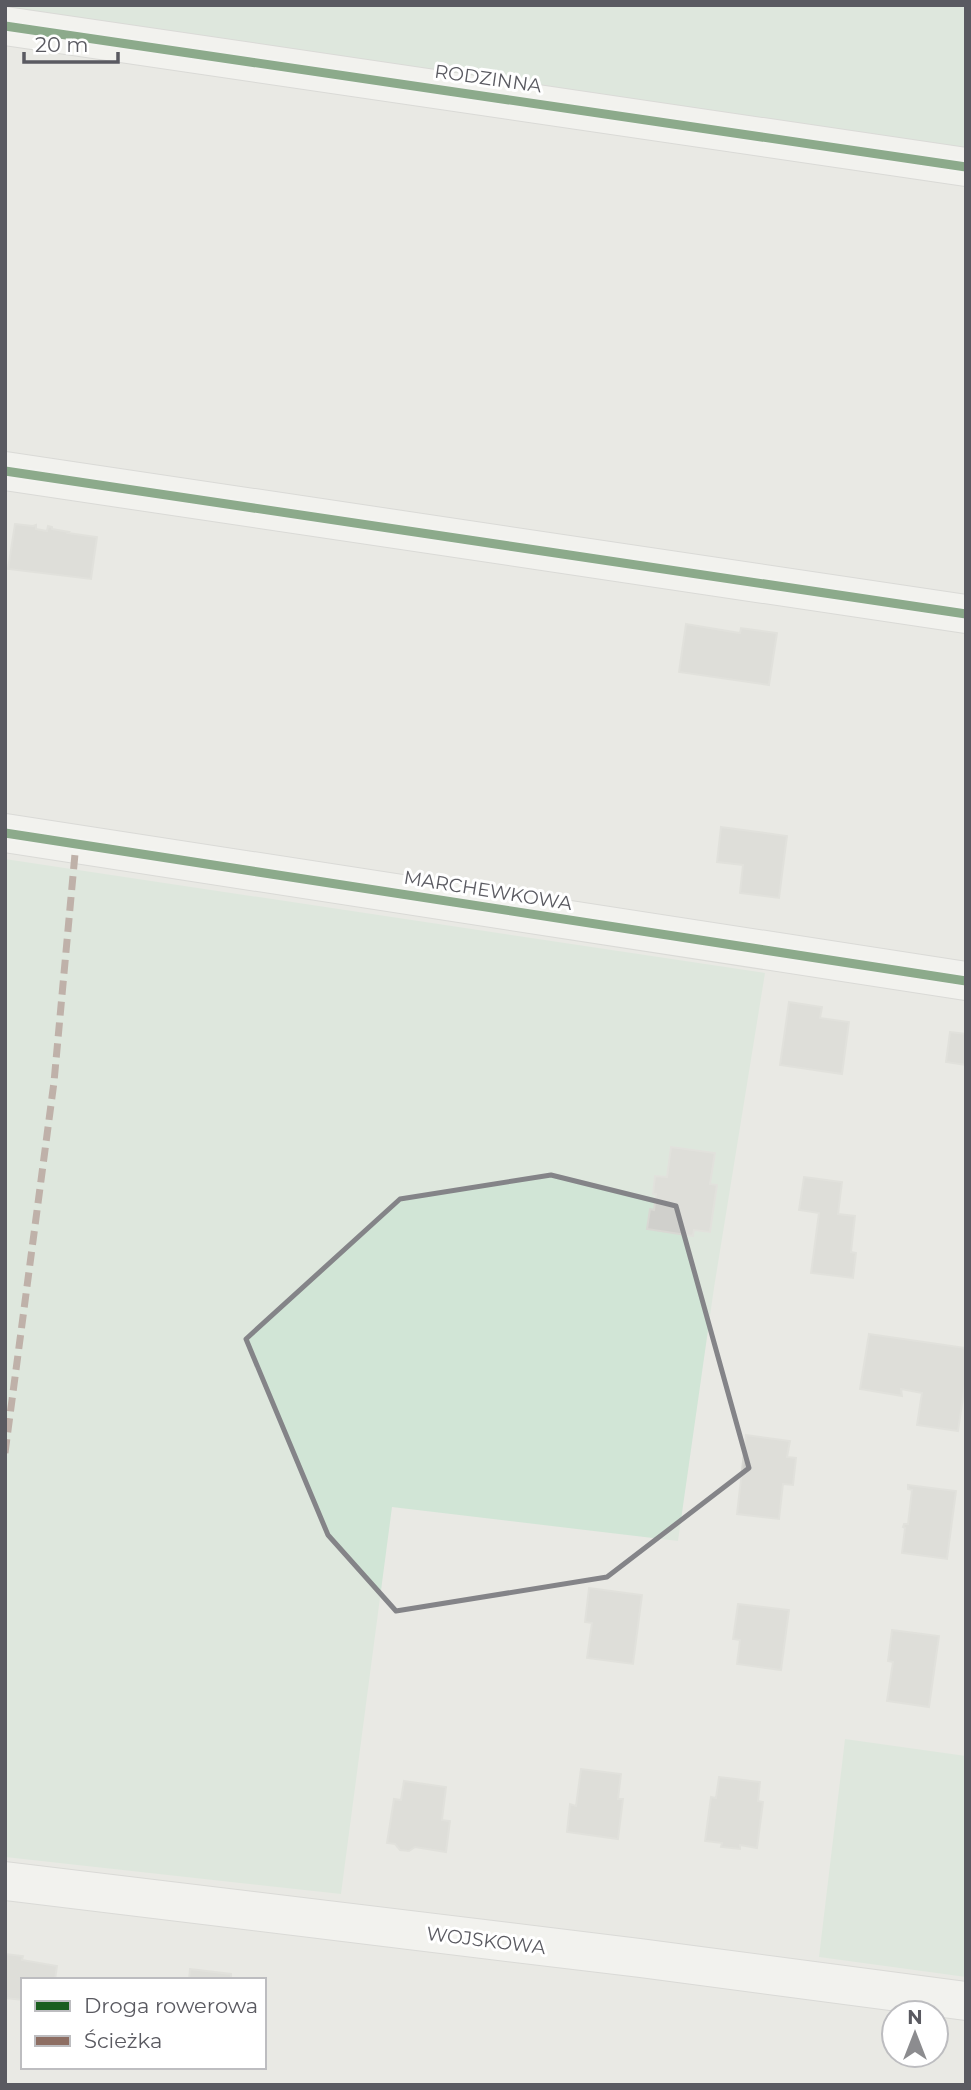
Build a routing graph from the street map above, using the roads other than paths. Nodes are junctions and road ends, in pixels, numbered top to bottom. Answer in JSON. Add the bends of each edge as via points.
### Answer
{"nodes":[{"id":1,"x":5,"y":26,"type":"edge"},
{"id":2,"x":966,"y":167,"type":"edge"},
{"id":3,"x":5,"y":471,"type":"edge"},
{"id":4,"x":966,"y":614,"type":"edge"},
{"id":5,"x":5,"y":833,"type":"edge"},
{"id":6,"x":966,"y":981,"type":"edge"},
{"id":7,"x":5,"y":1881,"type":"edge"},
{"id":8,"x":966,"y":2001,"type":"edge"}],
"edges":[{"from":1,"to":2,"type":"street","name":"RODZINNA"},
{"from":3,"to":4,"type":"street"},
{"from":5,"to":6,"type":"street","name":"MARCHEWKOWA"},
{"from":7,"to":8,"type":"street","name":"WOJSKOWA"}]}
